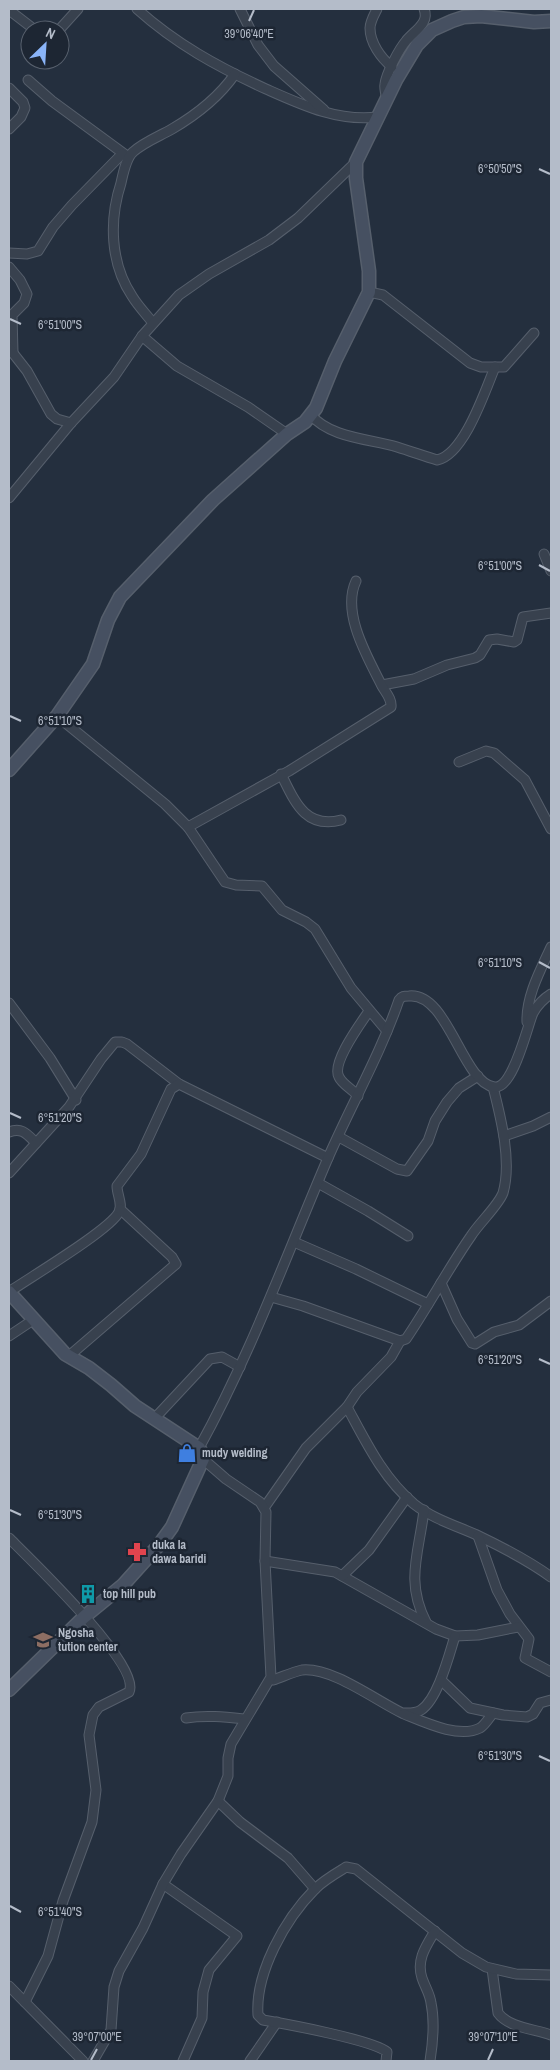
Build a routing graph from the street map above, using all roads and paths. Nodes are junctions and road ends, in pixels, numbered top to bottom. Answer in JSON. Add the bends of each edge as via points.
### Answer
{"nodes":[{"id":1,"x":78,"y":9,"type":"edge"},
{"id":2,"x":137,"y":9,"type":"edge"},
{"id":3,"x":240,"y":9,"type":"edge"},
{"id":4,"x":377,"y":9,"type":"edge"},
{"id":5,"x":424,"y":9,"type":"edge"},
{"id":6,"x":9,"y":10,"type":"edge"},
{"id":7,"x":508,"y":13,"type":"edge"},
{"id":8,"x":22,"y":20,"type":"edge"},
{"id":9,"x":68,"y":20,"type":"edge"},
{"id":10,"x":551,"y":21,"type":"edge"},
{"id":11,"x":392,"y":67,"type":"junction"},
{"id":12,"x":235,"y":74,"type":"junction"},
{"id":13,"x":28,"y":80,"type":"dead end"},
{"id":14,"x":9,"y":88,"type":"edge"},
{"id":15,"x":387,"y":100,"type":"junction"},
{"id":16,"x":328,"y":114,"type":"junction"},
{"id":17,"x":378,"y":117,"type":"junction"},
{"id":18,"x":9,"y":129,"type":"edge"},
{"id":19,"x":126,"y":156,"type":"junction"},
{"id":20,"x":356,"y":162,"type":"junction"},
{"id":21,"x":9,"y":253,"type":"edge"},
{"id":22,"x":9,"y":267,"type":"edge"},
{"id":23,"x":369,"y":292,"type":"junction"},
{"id":24,"x":153,"y":323,"type":"junction"},
{"id":25,"x":534,"y":333,"type":"dead end"},
{"id":26,"x":142,"y":336,"type":"junction"},
{"id":27,"x":11,"y":350,"type":"edge"},
{"id":28,"x":495,"y":367,"type":"junction"},
{"id":29,"x":311,"y":415,"type":"junction"},
{"id":30,"x":72,"y":423,"type":"junction"},
{"id":31,"x":287,"y":434,"type":"junction"},
{"id":32,"x":9,"y":498,"type":"edge"},
{"id":33,"x":544,"y":554,"type":"dead end"},
{"id":34,"x":551,"y":571,"type":"edge"},
{"id":35,"x":356,"y":581,"type":"dead end"},
{"id":36,"x":551,"y":613,"type":"edge"},
{"id":37,"x":382,"y":685,"type":"junction"},
{"id":38,"x":57,"y":716,"type":"junction"},
{"id":39,"x":459,"y":762,"type":"dead end"},
{"id":40,"x":9,"y":770,"type":"edge"},
{"id":41,"x":281,"y":774,"type":"junction"},
{"id":42,"x":341,"y":820,"type":"dead end"},
{"id":43,"x":188,"y":827,"type":"junction"},
{"id":44,"x":551,"y":829,"type":"edge"},
{"id":45,"x":551,"y":947,"type":"edge"},
{"id":46,"x":551,"y":994,"type":"edge"},
{"id":47,"x":9,"y":1003,"type":"edge"},
{"id":48,"x":370,"y":1011,"type":"junction"},
{"id":49,"x":528,"y":1027,"type":"junction"},
{"id":50,"x":387,"y":1030,"type":"junction"},
{"id":51,"x":478,"y":1076,"type":"junction"},
{"id":52,"x":179,"y":1084,"type":"junction"},
{"id":53,"x":493,"y":1087,"type":"junction"},
{"id":54,"x":358,"y":1096,"type":"junction"},
{"id":55,"x":76,"y":1100,"type":"junction"},
{"id":56,"x":551,"y":1117,"type":"edge"},
{"id":57,"x":9,"y":1132,"type":"edge"},
{"id":58,"x":504,"y":1136,"type":"junction"},
{"id":59,"x":339,"y":1137,"type":"junction"},
{"id":60,"x":36,"y":1143,"type":"junction"},
{"id":61,"x":328,"y":1158,"type":"junction"},
{"id":62,"x":9,"y":1173,"type":"edge"},
{"id":63,"x":318,"y":1183,"type":"junction"},
{"id":64,"x":120,"y":1209,"type":"junction"},
{"id":65,"x":408,"y":1236,"type":"dead end"},
{"id":66,"x":294,"y":1242,"type":"junction"},
{"id":67,"x":441,"y":1283,"type":"junction"},
{"id":68,"x":9,"y":1292,"type":"edge"},
{"id":69,"x":271,"y":1297,"type":"junction"},
{"id":70,"x":551,"y":1301,"type":"edge"},
{"id":71,"x":428,"y":1304,"type":"junction"},
{"id":72,"x":33,"y":1320,"type":"junction"},
{"id":73,"x":9,"y":1336,"type":"edge"},
{"id":74,"x":400,"y":1342,"type":"junction"},
{"id":75,"x":69,"y":1356,"type":"junction"},
{"id":76,"x":240,"y":1366,"type":"junction"},
{"id":77,"x":347,"y":1408,"type":"junction"},
{"id":78,"x":154,"y":1419,"type":"junction"},
{"id":79,"x":201,"y":1454,"type":"junction"},
{"id":80,"x":407,"y":1497,"type":"junction"},
{"id":81,"x":264,"y":1508,"type":"junction"},
{"id":82,"x":424,"y":1510,"type":"junction"},
{"id":83,"x":478,"y":1536,"type":"junction"},
{"id":84,"x":10,"y":1541,"type":"edge"},
{"id":85,"x":265,"y":1561,"type":"junction"},
{"id":86,"x":342,"y":1576,"type":"junction"},
{"id":87,"x":551,"y":1577,"type":"edge"},
{"id":88,"x":84,"y":1617,"type":"junction"},
{"id":89,"x":426,"y":1622,"type":"junction"},
{"id":90,"x":518,"y":1627,"type":"junction"},
{"id":91,"x":454,"y":1636,"type":"junction"},
{"id":92,"x":551,"y":1672,"type":"edge"},
{"id":93,"x":273,"y":1680,"type":"dead end"},
{"id":94,"x":441,"y":1680,"type":"junction"},
{"id":95,"x":9,"y":1690,"type":"edge"},
{"id":96,"x":551,"y":1700,"type":"edge"},
{"id":97,"x":402,"y":1713,"type":"junction"},
{"id":98,"x":493,"y":1713,"type":"junction"},
{"id":99,"x":186,"y":1718,"type":"dead end"},
{"id":100,"x":245,"y":1719,"type":"junction"},
{"id":101,"x":218,"y":1802,"type":"junction"},
{"id":102,"x":163,"y":1884,"type":"junction"},
{"id":103,"x":315,"y":1889,"type":"junction"},
{"id":104,"x":435,"y":1932,"type":"junction"},
{"id":105,"x":492,"y":1969,"type":"junction"},
{"id":106,"x":551,"y":1976,"type":"edge"},
{"id":107,"x":9,"y":1986,"type":"edge"},
{"id":108,"x":25,"y":2002,"type":"junction"},
{"id":109,"x":277,"y":2022,"type":"junction"},
{"id":110,"x":551,"y":2035,"type":"edge"},
{"id":111,"x":83,"y":2061,"type":"edge"},
{"id":112,"x":93,"y":2061,"type":"edge"},
{"id":113,"x":183,"y":2061,"type":"edge"},
{"id":114,"x":250,"y":2061,"type":"edge"},
{"id":115,"x":386,"y":2061,"type":"edge"},
{"id":116,"x":430,"y":2061,"type":"edge"}],
"edges":[{"from":1,"to":9,"type":"street"},
{"from":2,"to":12,"type":"street","via":[[174,40]]},
{"from":3,"to":16,"type":"street","via":[[258,45],[274,66]]},
{"from":4,"to":11,"type":"street","via":[[371,33],[378,52]]},
{"from":5,"to":11,"type":"street","via":[[423,22],[405,42]]},
{"from":6,"to":8,"type":"street"},
{"from":7,"to":10,"type":"street","via":[[534,22]]},
{"from":7,"to":15,"type":"street","via":[[464,18],[432,30],[417,45]]},
{"from":11,"to":15,"type":"street","via":[[385,82]]},
{"from":12,"to":16,"type":"street"},
{"from":12,"to":19,"type":"street","via":[[204,107]]},
{"from":13,"to":19,"type":"street","via":[[52,102]]},
{"from":14,"to":18,"type":"street","via":[[25,108]]},
{"from":15,"to":17,"type":"street"},
{"from":16,"to":17,"type":"street","via":[[360,119]]},
{"from":17,"to":20,"type":"street"},
{"from":19,"to":21,"type":"street","via":[[72,205],[38,251]]},
{"from":19,"to":24,"type":"street","via":[[112,238],[123,281]]},
{"from":20,"to":23,"type":"street"},
{"from":20,"to":24,"type":"street","via":[[298,218],[269,240],[184,291]]},
{"from":22,"to":27,"type":"street","via":[[27,294],[24,303],[12,315]]},
{"from":23,"to":28,"type":"street","via":[[383,295],[470,363]]},
{"from":23,"to":29,"type":"street"},
{"from":24,"to":26,"type":"street"},
{"from":25,"to":28,"type":"street","via":[[507,365]]},
{"from":26,"to":30,"type":"street","via":[[114,377]]},
{"from":26,"to":31,"type":"street","via":[[177,366]]},
{"from":27,"to":30,"type":"street","via":[[51,414]]},
{"from":28,"to":29,"type":"street","via":[[460,444],[444,459],[437,460],[324,427]]},
{"from":29,"to":31,"type":"street"},
{"from":30,"to":32,"type":"street"},
{"from":31,"to":38,"type":"street","via":[[196,517],[117,600],[93,664]]},
{"from":33,"to":34,"type":"street"},
{"from":35,"to":37,"type":"street","via":[[352,592],[357,633]]},
{"from":36,"to":37,"type":"street","via":[[523,617],[514,642],[489,640],[475,658],[414,679]]},
{"from":37,"to":41,"type":"street","via":[[392,704],[390,708]]},
{"from":38,"to":40,"type":"street"},
{"from":38,"to":43,"type":"street","via":[[165,804]]},
{"from":39,"to":44,"type":"street","via":[[486,751],[494,753],[525,780]]},
{"from":41,"to":42,"type":"street","via":[[298,806],[310,818],[325,823]]},
{"from":41,"to":43,"type":"street"},
{"from":43,"to":48,"type":"street","via":[[226,882],[262,886],[282,910],[312,925],[350,988]]},
{"from":45,"to":49,"type":"street","via":[[529,1004]]},
{"from":46,"to":49,"type":"street","via":[[538,1004]]},
{"from":47,"to":55,"type":"street"},
{"from":48,"to":50,"type":"street"},
{"from":48,"to":54,"type":"street","via":[[338,1065],[339,1077]]},
{"from":49,"to":53,"type":"street","via":[[510,1076],[502,1086]]},
{"from":50,"to":51,"type":"street","via":[[401,997],[412,995],[421,998],[441,1017]]},
{"from":50,"to":54,"type":"street"},
{"from":51,"to":53,"type":"street"},
{"from":51,"to":59,"type":"street","via":[[459,1088],[447,1102],[428,1141],[407,1171],[397,1169]]},
{"from":52,"to":55,"type":"street","via":[[127,1044],[118,1041],[111,1044]]},
{"from":52,"to":61,"type":"street"},
{"from":52,"to":64,"type":"street","via":[[171,1089],[141,1154],[117,1186]]},
{"from":53,"to":58,"type":"street"},
{"from":54,"to":59,"type":"street"},
{"from":55,"to":60,"type":"street"},
{"from":56,"to":58,"type":"street"},
{"from":57,"to":60,"type":"street","via":[[22,1130]]},
{"from":58,"to":67,"type":"street","via":[[506,1164],[501,1196]]},
{"from":59,"to":61,"type":"street"},
{"from":60,"to":62,"type":"street"},
{"from":61,"to":63,"type":"street"},
{"from":63,"to":65,"type":"street"},
{"from":63,"to":66,"type":"street"},
{"from":64,"to":68,"type":"street","via":[[115,1218],[96,1233]]},
{"from":64,"to":75,"type":"street","via":[[176,1264]]},
{"from":66,"to":69,"type":"street"},
{"from":66,"to":71,"type":"street"},
{"from":67,"to":70,"type":"street","via":[[457,1319],[475,1344],[494,1332],[519,1325]]},
{"from":67,"to":71,"type":"street"},
{"from":68,"to":72,"type":"street"},
{"from":69,"to":74,"type":"street"},
{"from":69,"to":76,"type":"street"},
{"from":71,"to":74,"type":"street","via":[[406,1339]]},
{"from":72,"to":73,"type":"street"},
{"from":72,"to":75,"type":"street"},
{"from":74,"to":77,"type":"street"},
{"from":75,"to":78,"type":"street","via":[[112,1384]]},
{"from":76,"to":78,"type":"street","via":[[222,1358],[210,1359]]},
{"from":76,"to":79,"type":"street"},
{"from":77,"to":80,"type":"street","via":[[383,1470]]},
{"from":77,"to":81,"type":"street","via":[[306,1448]]},
{"from":78,"to":79,"type":"street"},
{"from":79,"to":81,"type":"street","via":[[226,1480]]},
{"from":79,"to":88,"type":"street","via":[[172,1527],[123,1585]]},
{"from":80,"to":82,"type":"street"},
{"from":80,"to":86,"type":"street","via":[[369,1550]]},
{"from":81,"to":85,"type":"street","via":[[267,1521]]},
{"from":82,"to":83,"type":"street"},
{"from":82,"to":89,"type":"street","via":[[414,1589]]},
{"from":83,"to":87,"type":"street","via":[[535,1565]]},
{"from":83,"to":90,"type":"street","via":[[497,1590]]},
{"from":84,"to":88,"type":"street"},
{"from":85,"to":86,"type":"street","via":[[329,1570]]},
{"from":85,"to":100,"type":"street","via":[[271,1678]]},
{"from":86,"to":89,"type":"street"},
{"from":88,"to":95,"type":"street"},
{"from":88,"to":108,"type":"street","via":[[114,1652],[127,1672],[131,1687],[129,1692],[99,1707],[93,1715],[89,1735],[96,1790],[92,1822],[63,1901],[48,1956]]},
{"from":89,"to":91,"type":"street"},
{"from":90,"to":91,"type":"street"},
{"from":90,"to":92,"type":"street","via":[[529,1639],[525,1659]]},
{"from":91,"to":94,"type":"street"},
{"from":93,"to":97,"type":"street","via":[[300,1671],[318,1672],[344,1680]]},
{"from":94,"to":97,"type":"street","via":[[422,1709]]},
{"from":94,"to":98,"type":"street","via":[[464,1705]]},
{"from":96,"to":98,"type":"street","via":[[540,1703],[527,1717]]},
{"from":97,"to":98,"type":"street","via":[[432,1726],[465,1731],[479,1728]]},
{"from":99,"to":100,"type":"street"},
{"from":100,"to":101,"type":"street","via":[[229,1751],[228,1776]]},
{"from":101,"to":102,"type":"street"},
{"from":101,"to":103,"type":"street","via":[[288,1858]]},
{"from":102,"to":112,"type":"street","via":[[119,1971],[114,1987],[111,2030]]},
{"from":102,"to":113,"type":"street","via":[[237,1936],[209,1970],[203,1992],[202,2018]]},
{"from":103,"to":104,"type":"street","via":[[346,1867],[356,1870]]},
{"from":103,"to":109,"type":"street","via":[[287,1925],[260,1983],[258,2015],[263,2020]]},
{"from":104,"to":105,"type":"street","via":[[462,1953]]},
{"from":104,"to":116,"type":"street","via":[[425,1947],[420,1967],[431,2002],[434,2027]]},
{"from":105,"to":106,"type":"street"},
{"from":105,"to":110,"type":"street","via":[[501,2017]]},
{"from":107,"to":108,"type":"street"},
{"from":108,"to":111,"type":"street"},
{"from":109,"to":114,"type":"street"},
{"from":109,"to":115,"type":"street","via":[[380,2048],[387,2052]]}]}
